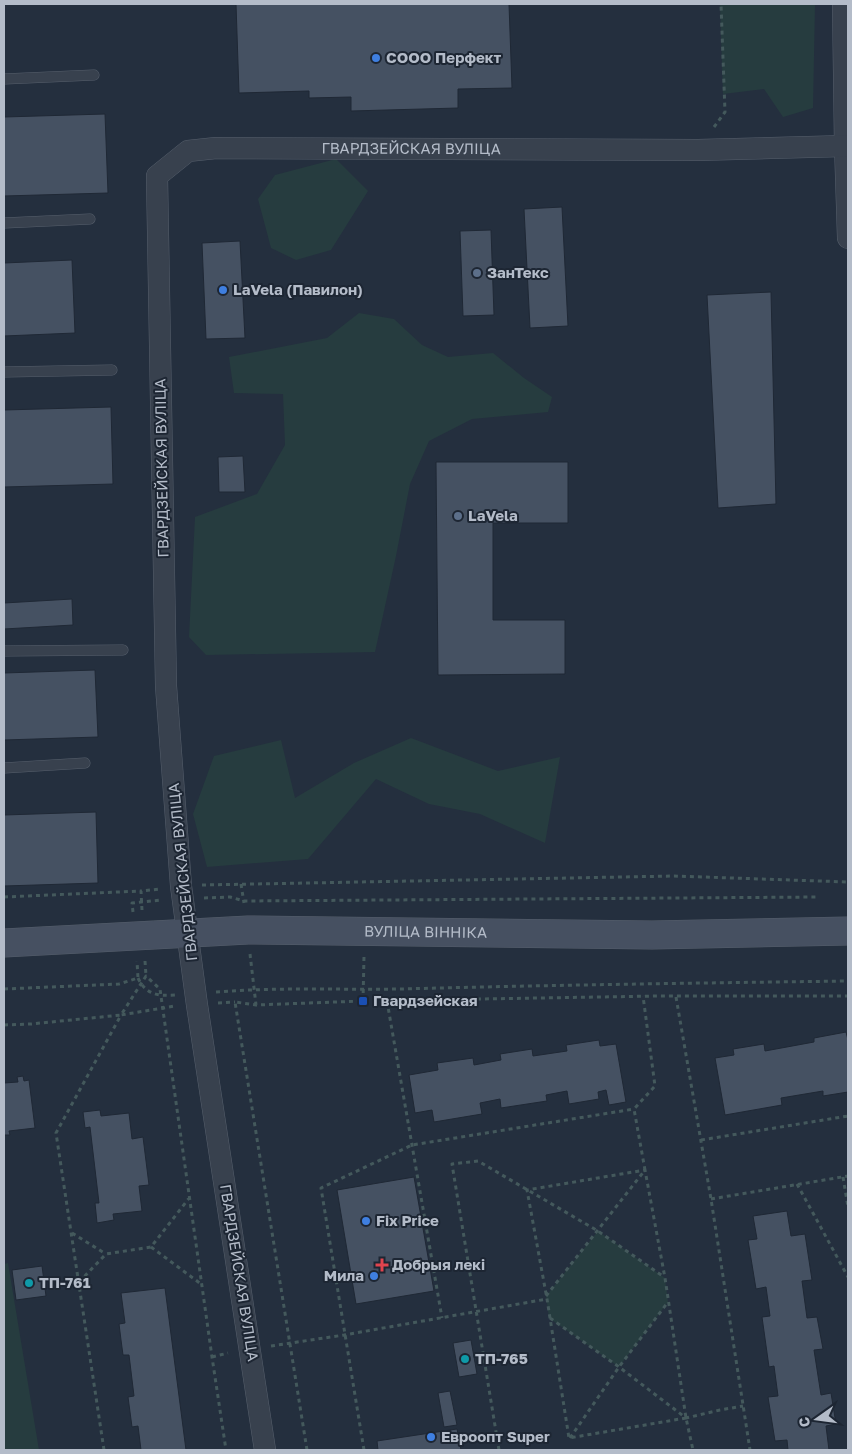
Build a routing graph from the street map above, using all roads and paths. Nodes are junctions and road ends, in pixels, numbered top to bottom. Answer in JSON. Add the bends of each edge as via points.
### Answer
{"nodes":[{"id":1,"x":721,"y":4,"type":"edge"},
{"id":2,"x":843,"y":4,"type":"edge"},
{"id":3,"x":94,"y":76,"type":"dead end"},
{"id":4,"x":4,"y":79,"type":"edge"},
{"id":5,"x":845,"y":146,"type":"junction"},
{"id":6,"x":698,"y":150,"type":"junction"},
{"id":7,"x":847,"y":192,"type":"edge"},
{"id":8,"x":90,"y":219,"type":"dead end"},
{"id":9,"x":4,"y":223,"type":"edge"},
{"id":10,"x":848,"y":238,"type":"edge"},
{"id":11,"x":112,"y":370,"type":"dead end"},
{"id":12,"x":4,"y":372,"type":"edge"},
{"id":13,"x":123,"y":650,"type":"dead end"},
{"id":14,"x":4,"y":651,"type":"edge"},
{"id":15,"x":85,"y":762,"type":"dead end"},
{"id":16,"x":4,"y":768,"type":"edge"},
{"id":17,"x":848,"y":882,"type":"edge"},
{"id":18,"x":181,"y":886,"type":"junction"},
{"id":19,"x":141,"y":891,"type":"dead end"},
{"id":20,"x":4,"y":897,"type":"edge"},
{"id":21,"x":364,"y":931,"type":"junction"},
{"id":22,"x":848,"y":931,"type":"edge"},
{"id":23,"x":187,"y":933,"type":"junction"},
{"id":24,"x":4,"y":943,"type":"edge"},
{"id":25,"x":138,"y":978,"type":"dead end"},
{"id":26,"x":848,"y":981,"type":"edge"},
{"id":27,"x":141,"y":984,"type":"junction"},
{"id":28,"x":363,"y":990,"type":"junction"},
{"id":29,"x":196,"y":994,"type":"junction"},
{"id":30,"x":161,"y":996,"type":"junction"},
{"id":31,"x":643,"y":996,"type":"junction"},
{"id":32,"x":848,"y":996,"type":"edge"},
{"id":33,"x":676,"y":997,"type":"junction"},
{"id":34,"x":387,"y":1000,"type":"junction"},
{"id":35,"x":363,"y":1001,"type":"junction"},
{"id":36,"x":163,"y":1007,"type":"junction"},
{"id":37,"x":120,"y":1015,"type":"junction"},
{"id":38,"x":4,"y":1025,"type":"edge"},
{"id":39,"x":634,"y":1109,"type":"junction"},
{"id":40,"x":848,"y":1116,"type":"edge"},
{"id":41,"x":701,"y":1140,"type":"junction"},
{"id":42,"x":412,"y":1145,"type":"junction"},
{"id":43,"x":645,"y":1170,"type":"junction"},
{"id":44,"x":848,"y":1176,"type":"edge"},
{"id":45,"x":842,"y":1178,"type":"junction"},
{"id":46,"x":848,"y":1182,"type":"edge"},
{"id":47,"x":797,"y":1184,"type":"junction"},
{"id":48,"x":527,"y":1190,"type":"junction"},
{"id":49,"x":190,"y":1197,"type":"junction"},
{"id":50,"x":711,"y":1199,"type":"junction"},
{"id":51,"x":848,"y":1207,"type":"edge"},
{"id":52,"x":598,"y":1231,"type":"junction"},
{"id":53,"x":72,"y":1234,"type":"junction"},
{"id":54,"x":152,"y":1247,"type":"junction"},
{"id":55,"x":106,"y":1254,"type":"junction"},
{"id":56,"x":848,"y":1277,"type":"edge"},
{"id":57,"x":665,"y":1278,"type":"junction"},
{"id":58,"x":79,"y":1282,"type":"junction"},
{"id":59,"x":202,"y":1284,"type":"junction"},
{"id":60,"x":546,"y":1297,"type":"junction"},
{"id":61,"x":668,"y":1302,"type":"junction"},
{"id":62,"x":476,"y":1312,"type":"junction"},
{"id":63,"x":442,"y":1318,"type":"junction"},
{"id":64,"x":549,"y":1318,"type":"junction"},
{"id":65,"x":344,"y":1335,"type":"junction"},
{"id":66,"x":290,"y":1343,"type":"junction"},
{"id":67,"x":619,"y":1367,"type":"junction"},
{"id":68,"x":744,"y":1406,"type":"junction"},
{"id":69,"x":686,"y":1418,"type":"junction"},
{"id":70,"x":569,"y":1438,"type":"junction"},
{"id":71,"x":104,"y":1450,"type":"edge"},
{"id":72,"x":226,"y":1450,"type":"edge"},
{"id":73,"x":265,"y":1450,"type":"edge"},
{"id":74,"x":307,"y":1450,"type":"edge"},
{"id":75,"x":364,"y":1450,"type":"edge"},
{"id":76,"x":499,"y":1450,"type":"edge"},
{"id":77,"x":693,"y":1450,"type":"edge"},
{"id":78,"x":750,"y":1450,"type":"edge"}],
"edges":[{"from":1,"to":6,"type":"path","via":[[725,112]]},
{"from":2,"to":5,"type":"street"},
{"from":3,"to":4,"type":"lane"},
{"from":5,"to":6,"type":"street","name":"ГВАРДЗЕЙСКАЯ ВУЛІЦА"},
{"from":5,"to":7,"type":"street"},
{"from":6,"to":18,"type":"street","name":"ГВАРДЗЕЙСКАЯ ВУЛІЦА","via":[[216,148],[188,151],[157,176],[166,686]]},
{"from":7,"to":10,"type":"street"},
{"from":8,"to":9,"type":"lane"},
{"from":11,"to":12,"type":"lane"},
{"from":13,"to":14,"type":"lane"},
{"from":15,"to":16,"type":"lane"},
{"from":17,"to":18,"type":"path","via":[[674,876]]},
{"from":18,"to":23,"type":"street","name":"ГВАРДЗЕЙСКАЯ ВУЛІЦА"},
{"from":19,"to":20,"type":"path"},
{"from":21,"to":22,"type":"street","name":"ВУЛІЦА ВІННІКА","via":[[652,935]]},
{"from":21,"to":23,"type":"street","name":"ВУЛІЦА ВІННІКА"},
{"from":21,"to":28,"type":"path"},
{"from":23,"to":24,"type":"street","name":"ВУЛІЦА ВІННІКА"},
{"from":23,"to":29,"type":"street","name":"ГВАРДЗЕЙСКАЯ ВУЛІЦА"},
{"from":25,"to":27,"type":"path"},
{"from":26,"to":28,"type":"path"},
{"from":27,"to":30,"type":"path"},
{"from":27,"to":30,"type":"path","via":[[146,976],[160,989]]},
{"from":27,"to":37,"type":"path"},
{"from":28,"to":29,"type":"path","via":[[254,989]]},
{"from":28,"to":35,"type":"path"},
{"from":29,"to":30,"type":"path"},
{"from":29,"to":73,"type":"street","name":"ГВАРДЗЕЙСКАЯ ВУЛІЦА"},
{"from":30,"to":36,"type":"path"},
{"from":31,"to":33,"type":"path"},
{"from":31,"to":34,"type":"path"},
{"from":31,"to":39,"type":"path","via":[[655,1086]]},
{"from":32,"to":33,"type":"path"},
{"from":33,"to":41,"type":"path"},
{"from":34,"to":35,"type":"path"},
{"from":34,"to":42,"type":"path"},
{"from":35,"to":66,"type":"path","via":[[256,1005],[235,1002]]},
{"from":36,"to":37,"type":"path"},
{"from":36,"to":49,"type":"path"},
{"from":37,"to":38,"type":"path"},
{"from":37,"to":53,"type":"path","via":[[56,1133]]},
{"from":39,"to":42,"type":"path"},
{"from":39,"to":43,"type":"path"},
{"from":40,"to":41,"type":"path"},
{"from":41,"to":50,"type":"path"},
{"from":42,"to":63,"type":"path"},
{"from":42,"to":65,"type":"path","via":[[321,1188]]},
{"from":43,"to":48,"type":"path"},
{"from":43,"to":52,"type":"path"},
{"from":43,"to":57,"type":"path"},
{"from":44,"to":45,"type":"path"},
{"from":45,"to":46,"type":"path"},
{"from":45,"to":47,"type":"path"},
{"from":45,"to":51,"type":"path"},
{"from":47,"to":50,"type":"path"},
{"from":47,"to":56,"type":"path"},
{"from":48,"to":52,"type":"path"},
{"from":48,"to":60,"type":"path"},
{"from":48,"to":62,"type":"path","via":[[478,1161],[452,1164]]},
{"from":49,"to":54,"type":"path"},
{"from":49,"to":59,"type":"path"},
{"from":50,"to":68,"type":"path"},
{"from":52,"to":57,"type":"path"},
{"from":52,"to":60,"type":"path"},
{"from":53,"to":55,"type":"path"},
{"from":53,"to":58,"type":"path"},
{"from":54,"to":55,"type":"path"},
{"from":54,"to":59,"type":"path"},
{"from":55,"to":58,"type":"path"},
{"from":57,"to":61,"type":"path"},
{"from":58,"to":71,"type":"path"},
{"from":59,"to":72,"type":"path"},
{"from":60,"to":62,"type":"path"},
{"from":60,"to":64,"type":"path"},
{"from":61,"to":67,"type":"path"},
{"from":61,"to":69,"type":"path"},
{"from":62,"to":63,"type":"path"},
{"from":62,"to":76,"type":"path"},
{"from":63,"to":65,"type":"path"},
{"from":64,"to":67,"type":"path"},
{"from":64,"to":70,"type":"path"},
{"from":65,"to":66,"type":"path"},
{"from":65,"to":75,"type":"path"},
{"from":66,"to":74,"type":"path"},
{"from":67,"to":69,"type":"path"},
{"from":67,"to":70,"type":"path"},
{"from":68,"to":69,"type":"path"},
{"from":68,"to":78,"type":"path"},
{"from":69,"to":70,"type":"path"},
{"from":69,"to":77,"type":"path"}]}
